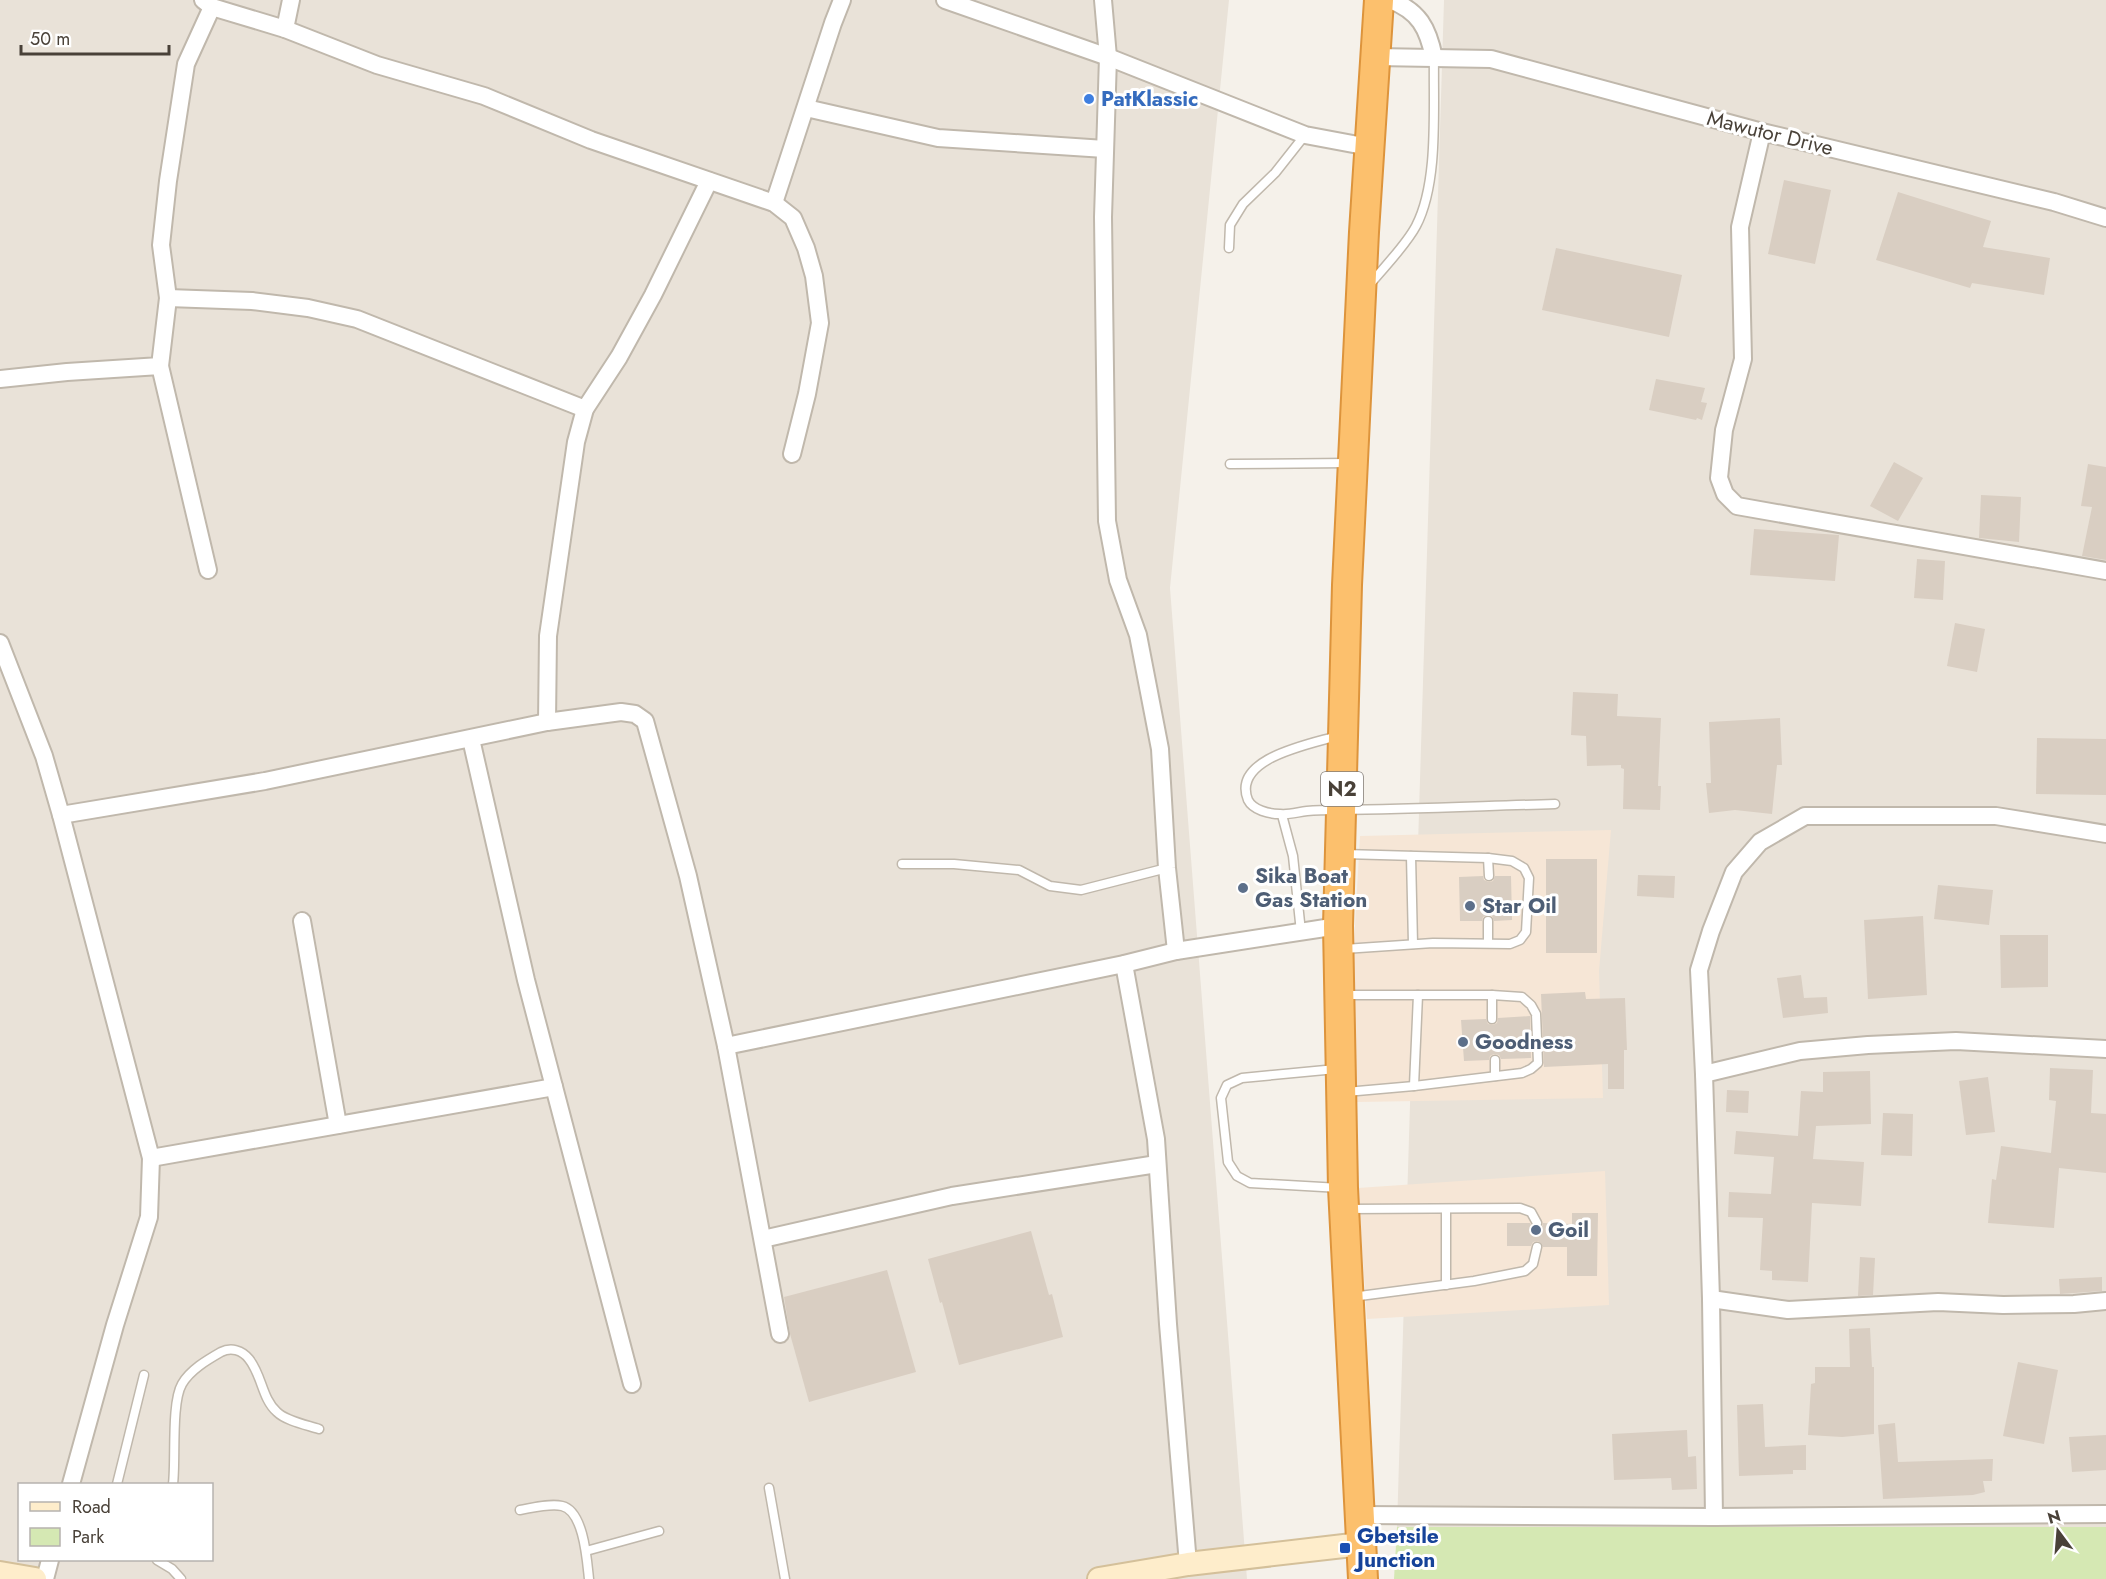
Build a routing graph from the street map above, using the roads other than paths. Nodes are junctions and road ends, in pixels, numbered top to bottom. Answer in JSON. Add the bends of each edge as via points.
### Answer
{"nodes":[{"id":1,"x":291,"y":0,"type":"edge"},
{"id":2,"x":842,"y":0,"type":"edge"},
{"id":3,"x":945,"y":0,"type":"edge"},
{"id":4,"x":1103,"y":0,"type":"edge"},
{"id":5,"x":1379,"y":0,"type":"edge"},
{"id":6,"x":1390,"y":0,"type":"edge"},
{"id":7,"x":208,"y":3,"type":"edge"},
{"id":8,"x":285,"y":29,"type":"junction"},
{"id":9,"x":1108,"y":57,"type":"junction"},
{"id":10,"x":1376,"y":57,"type":"junction"},
{"id":11,"x":1434,"y":58,"type":"junction"},
{"id":12,"x":806,"y":108,"type":"junction"},
{"id":13,"x":1762,"y":132,"type":"junction"},
{"id":14,"x":1305,"y":135,"type":"junction"},
{"id":15,"x":1369,"y":147,"type":"junction"},
{"id":16,"x":1105,"y":149,"type":"junction"},
{"id":17,"x":709,"y":181,"type":"junction"},
{"id":18,"x":774,"y":203,"type":"junction"},
{"id":19,"x":2106,"y":218,"type":"edge"},
{"id":20,"x":1229,"y":248,"type":"dead end"},
{"id":21,"x":1361,"y":296,"type":"junction"},
{"id":22,"x":168,"y":298,"type":"junction"},
{"id":23,"x":160,"y":366,"type":"junction"},
{"id":24,"x":0,"y":379,"type":"edge"},
{"id":25,"x":585,"y":409,"type":"junction"},
{"id":26,"x":792,"y":454,"type":"dead end"},
{"id":27,"x":1353,"y":463,"type":"junction"},
{"id":28,"x":1230,"y":464,"type":"dead end"},
{"id":29,"x":208,"y":570,"type":"dead end"},
{"id":30,"x":2106,"y":571,"type":"edge"},
{"id":31,"x":0,"y":643,"type":"edge"},
{"id":32,"x":547,"y":722,"type":"junction"},
{"id":33,"x":1343,"y":734,"type":"junction"},
{"id":34,"x":471,"y":739,"type":"junction"},
{"id":35,"x":1555,"y":804,"type":"dead end"},
{"id":36,"x":1341,"y":810,"type":"junction"},
{"id":37,"x":62,"y":814,"type":"junction"},
{"id":38,"x":1282,"y":815,"type":"junction"},
{"id":39,"x":2106,"y":834,"type":"edge"},
{"id":40,"x":1340,"y":854,"type":"junction"},
{"id":41,"x":1411,"y":856,"type":"junction"},
{"id":42,"x":1488,"y":858,"type":"junction"},
{"id":43,"x":902,"y":864,"type":"dead end"},
{"id":44,"x":1167,"y":868,"type":"junction"},
{"id":45,"x":1489,"y":876,"type":"dead end"},
{"id":46,"x":302,"y":921,"type":"dead end"},
{"id":47,"x":1488,"y":921,"type":"dead end"},
{"id":48,"x":1301,"y":932,"type":"junction"},
{"id":49,"x":1339,"y":938,"type":"junction"},
{"id":50,"x":1413,"y":944,"type":"junction"},
{"id":51,"x":1488,"y":944,"type":"junction"},
{"id":52,"x":1176,"y":951,"type":"junction"},
{"id":53,"x":1124,"y":964,"type":"junction"},
{"id":54,"x":1340,"y":995,"type":"junction"},
{"id":55,"x":1418,"y":995,"type":"junction"},
{"id":56,"x":1492,"y":996,"type":"junction"},
{"id":57,"x":1492,"y":1018,"type":"dead end"},
{"id":58,"x":726,"y":1046,"type":"junction"},
{"id":59,"x":2106,"y":1049,"type":"edge"},
{"id":60,"x":1495,"y":1060,"type":"dead end"},
{"id":61,"x":1704,"y":1074,"type":"junction"},
{"id":62,"x":1495,"y":1076,"type":"junction"},
{"id":63,"x":1342,"y":1081,"type":"junction"},
{"id":64,"x":1414,"y":1086,"type":"junction"},
{"id":65,"x":554,"y":1087,"type":"junction"},
{"id":66,"x":338,"y":1125,"type":"junction"},
{"id":67,"x":151,"y":1158,"type":"junction"},
{"id":68,"x":1157,"y":1164,"type":"junction"},
{"id":69,"x":1344,"y":1198,"type":"junction"},
{"id":70,"x":1446,"y":1209,"type":"junction"},
{"id":71,"x":1537,"y":1223,"type":"dead end"},
{"id":72,"x":763,"y":1239,"type":"junction"},
{"id":73,"x":1537,"y":1246,"type":"dead end"},
{"id":74,"x":1446,"y":1285,"type":"junction"},
{"id":75,"x":1349,"y":1297,"type":"junction"},
{"id":76,"x":1711,"y":1299,"type":"junction"},
{"id":77,"x":2106,"y":1301,"type":"edge"},
{"id":78,"x":780,"y":1334,"type":"dead end"},
{"id":79,"x":144,"y":1375,"type":"dead end"},
{"id":80,"x":632,"y":1384,"type":"dead end"},
{"id":81,"x":319,"y":1430,"type":"dead end"},
{"id":82,"x":71,"y":1483,"type":"edge"},
{"id":83,"x":117,"y":1483,"type":"edge"},
{"id":84,"x":172,"y":1483,"type":"edge"},
{"id":85,"x":770,"y":1488,"type":"dead end"},
{"id":86,"x":519,"y":1510,"type":"dead end"},
{"id":87,"x":2106,"y":1514,"type":"edge"},
{"id":88,"x":1359,"y":1515,"type":"junction"},
{"id":89,"x":1713,"y":1517,"type":"junction"},
{"id":90,"x":659,"y":1531,"type":"dead end"},
{"id":91,"x":1360,"y":1544,"type":"junction"},
{"id":92,"x":586,"y":1551,"type":"junction"},
{"id":93,"x":50,"y":1561,"type":"edge"},
{"id":94,"x":160,"y":1561,"type":"edge"},
{"id":95,"x":1197,"y":1568,"type":"edge"},
{"id":96,"x":0,"y":1573,"type":"edge"},
{"id":97,"x":35,"y":1579,"type":"edge"},
{"id":98,"x":45,"y":1579,"type":"edge"},
{"id":99,"x":182,"y":1579,"type":"edge"},
{"id":100,"x":589,"y":1579,"type":"edge"},
{"id":101,"x":785,"y":1579,"type":"edge"},
{"id":102,"x":1099,"y":1579,"type":"edge"},
{"id":103,"x":1363,"y":1579,"type":"edge"}],
"edges":[{"from":1,"to":8,"type":"street"},
{"from":2,"to":12,"type":"street"},
{"from":3,"to":9,"type":"street"},
{"from":4,"to":9,"type":"street"},
{"from":5,"to":10,"type":"highway","number":"N2"},
{"from":6,"to":11,"type":"street","via":[[1413,12],[1423,25]]},
{"from":7,"to":8,"type":"street"},
{"from":7,"to":22,"type":"street","via":[[186,64],[168,181],[161,246]]},
{"from":8,"to":17,"type":"street","via":[[377,65],[484,96],[591,140]]},
{"from":9,"to":14,"type":"street"},
{"from":9,"to":16,"type":"street"},
{"from":10,"to":11,"type":"street","name":"Mawutor Drive"},
{"from":10,"to":15,"type":"highway","number":"N2"},
{"from":11,"to":13,"type":"street","name":"Mawutor Drive","via":[[1491,59]]},
{"from":11,"to":21,"type":"lane","via":[[1431,164],[1425,207],[1415,228]]},
{"from":12,"to":16,"type":"street","via":[[939,138]]},
{"from":12,"to":18,"type":"street"},
{"from":13,"to":19,"type":"street","name":"Mawutor Drive"},
{"from":13,"to":30,"type":"street","via":[[1740,227],[1743,359],[1724,430],[1719,478],[1725,494],[1737,507]]},
{"from":14,"to":15,"type":"street"},
{"from":14,"to":20,"type":"lane","via":[[1275,173],[1243,204],[1230,225]]},
{"from":15,"to":21,"type":"highway","number":"N2"},
{"from":16,"to":44,"type":"street","via":[[1107,521],[1118,580],[1138,635],[1160,749]]},
{"from":17,"to":18,"type":"street"},
{"from":17,"to":25,"type":"street","via":[[648,305]]},
{"from":18,"to":26,"type":"street","via":[[794,218],[806,248],[820,322]]},
{"from":21,"to":27,"type":"highway","number":"N2"},
{"from":22,"to":23,"type":"street"},
{"from":22,"to":25,"type":"street","via":[[252,301],[357,319]]},
{"from":23,"to":24,"type":"street"},
{"from":23,"to":29,"type":"street"},
{"from":25,"to":32,"type":"street","via":[[576,442],[548,636]]},
{"from":27,"to":28,"type":"lane"},
{"from":27,"to":33,"type":"highway","number":"N2"},
{"from":31,"to":37,"type":"street"},
{"from":32,"to":34,"type":"street"},
{"from":32,"to":58,"type":"street","via":[[621,712],[645,721],[688,876]]},
{"from":33,"to":36,"type":"highway","number":"N2"},
{"from":33,"to":38,"type":"lane","via":[[1281,753],[1260,763],[1248,777],[1245,789],[1249,803],[1263,812]]},
{"from":34,"to":37,"type":"street","via":[[265,781]]},
{"from":34,"to":65,"type":"street"},
{"from":35,"to":36,"type":"lane"},
{"from":36,"to":38,"type":"lane"},
{"from":36,"to":40,"type":"highway","number":"N2"},
{"from":37,"to":67,"type":"street"},
{"from":38,"to":48,"type":"lane","via":[[1293,856]]},
{"from":39,"to":61,"type":"street","via":[[1996,816],[1805,816],[1760,842],[1734,872],[1699,970]]},
{"from":40,"to":41,"type":"lane"},
{"from":40,"to":49,"type":"highway","number":"N2"},
{"from":41,"to":42,"type":"lane"},
{"from":41,"to":50,"type":"lane"},
{"from":42,"to":45,"type":"lane"},
{"from":42,"to":51,"type":"lane","via":[[1512,861],[1524,868],[1529,878],[1526,932],[1510,944]]},
{"from":43,"to":44,"type":"lane","via":[[1019,870],[1050,885],[1082,890]]},
{"from":44,"to":52,"type":"street"},
{"from":46,"to":66,"type":"street"},
{"from":47,"to":51,"type":"lane"},
{"from":48,"to":49,"type":"street"},
{"from":48,"to":52,"type":"street"},
{"from":49,"to":50,"type":"lane"},
{"from":49,"to":54,"type":"highway","number":"N2"},
{"from":50,"to":51,"type":"lane"},
{"from":52,"to":53,"type":"street"},
{"from":53,"to":58,"type":"street"},
{"from":53,"to":68,"type":"street","via":[[1156,1139]]},
{"from":54,"to":55,"type":"lane"},
{"from":54,"to":63,"type":"highway","number":"N2"},
{"from":55,"to":56,"type":"lane"},
{"from":55,"to":64,"type":"lane"},
{"from":56,"to":57,"type":"lane"},
{"from":56,"to":62,"type":"lane","via":[[1522,997],[1531,1005],[1536,1014],[1538,1063],[1522,1073]]},
{"from":58,"to":72,"type":"street"},
{"from":59,"to":61,"type":"street","via":[[1956,1041],[1868,1044],[1800,1051]]},
{"from":60,"to":62,"type":"lane"},
{"from":61,"to":76,"type":"street"},
{"from":62,"to":64,"type":"lane"},
{"from":63,"to":64,"type":"lane"},
{"from":63,"to":69,"type":"highway","number":"N2"},
{"from":63,"to":69,"type":"lane","via":[[1242,1078],[1227,1085],[1221,1098],[1228,1162],[1237,1176],[1250,1183]]},
{"from":65,"to":66,"type":"street"},
{"from":65,"to":80,"type":"street"},
{"from":66,"to":67,"type":"street"},
{"from":67,"to":82,"type":"street","via":[[148,1217]]},
{"from":68,"to":72,"type":"street","via":[[952,1196]]},
{"from":68,"to":95,"type":"street","via":[[1168,1324]]},
{"from":69,"to":70,"type":"lane"},
{"from":69,"to":75,"type":"highway","number":"N2"},
{"from":70,"to":71,"type":"lane","via":[[1520,1208],[1531,1212]]},
{"from":70,"to":74,"type":"lane"},
{"from":72,"to":78,"type":"street"},
{"from":73,"to":74,"type":"lane","via":[[1533,1264],[1525,1271]]},
{"from":74,"to":75,"type":"lane"},
{"from":75,"to":88,"type":"highway","number":"N2"},
{"from":76,"to":77,"type":"street","via":[[1788,1310],[1938,1302],[2003,1305]]},
{"from":76,"to":89,"type":"street"},
{"from":79,"to":83,"type":"lane"},
{"from":81,"to":84,"type":"lane","via":[[277,1413],[248,1358],[238,1350],[227,1349],[190,1374],[181,1386]]},
{"from":85,"to":101,"type":"lane"},
{"from":86,"to":92,"type":"lane","via":[[562,1506],[572,1511]]},
{"from":87,"to":89,"type":"street"},
{"from":88,"to":89,"type":"street"},
{"from":88,"to":91,"type":"highway","number":"N2"},
{"from":90,"to":92,"type":"lane"},
{"from":91,"to":95,"type":"street"},
{"from":91,"to":103,"type":"highway","number":"N2"},
{"from":92,"to":100,"type":"lane"},
{"from":93,"to":98,"type":"street"},
{"from":94,"to":99,"type":"lane"},
{"from":95,"to":102,"type":"street"},
{"from":96,"to":97,"type":"street"}]}
